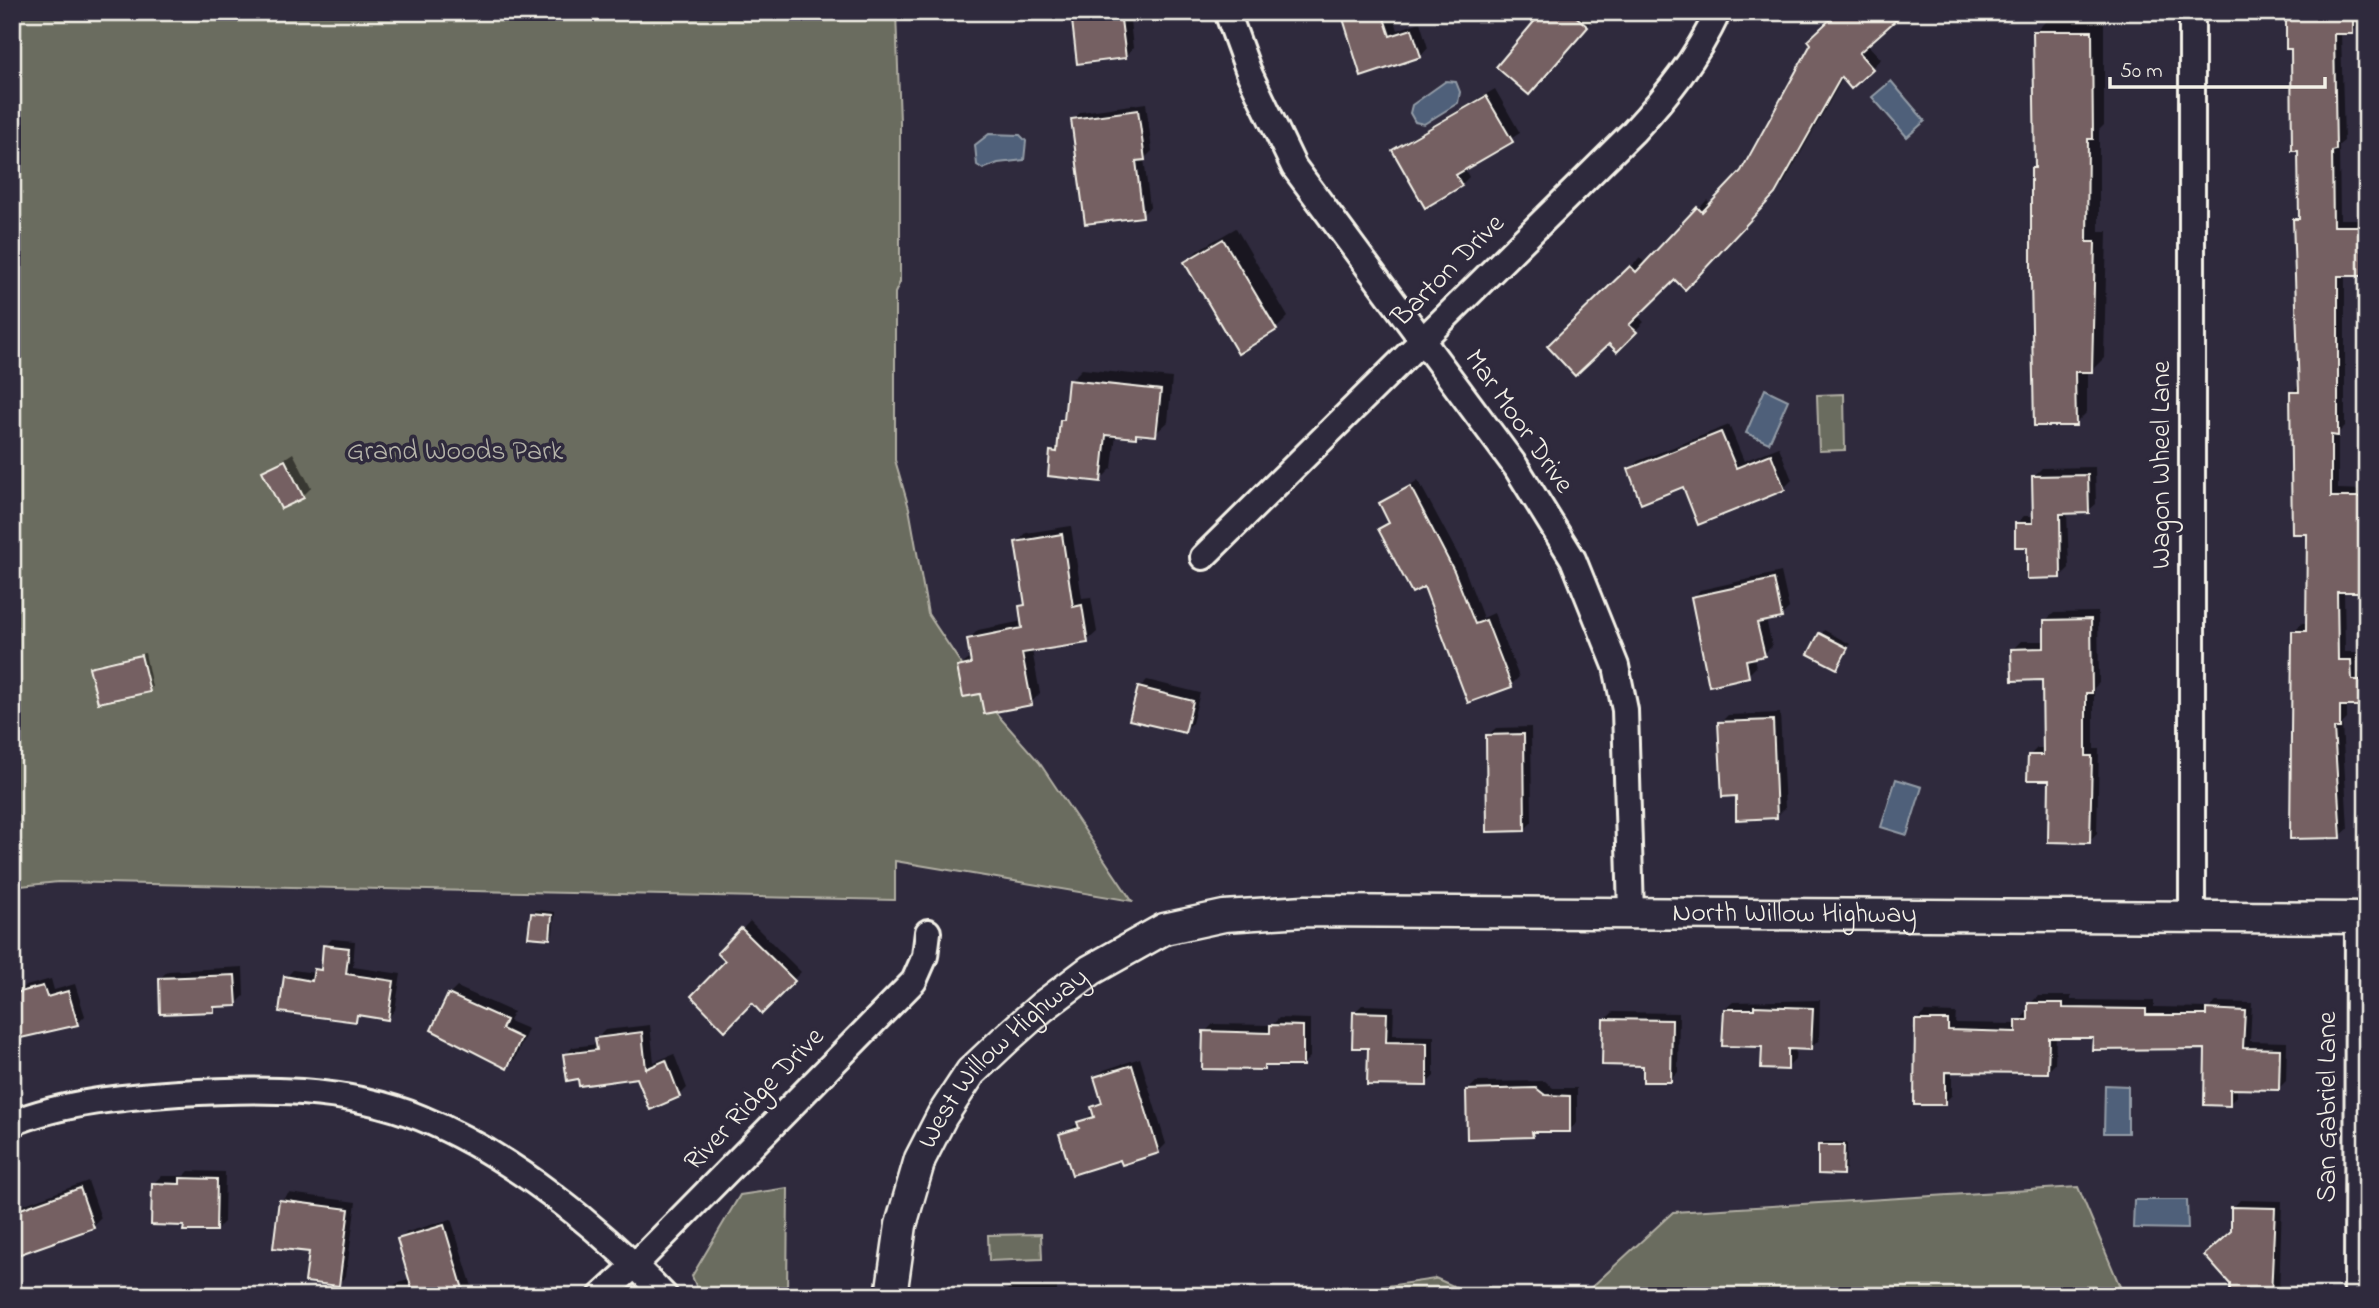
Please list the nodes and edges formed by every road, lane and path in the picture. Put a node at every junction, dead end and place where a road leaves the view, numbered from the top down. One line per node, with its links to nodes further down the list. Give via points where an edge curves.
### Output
1 (1227, 12): 4 (street, Mar Moor Drive, via 1250,75 1294,167)
2 (1718, 12): 4 (street, Barton Drive, via 1700,50 1673,88)
3 (2192, 12): 8 (street, Wagon Wheel Lane)
4 (1423, 338): 5 (street, Barton Drive); 6 (street, Mar Moor Drive, via 1516,467 1573,559 1612,654 1628,748)
5 (1203, 557)
6 (1631, 912): 7 (street, North Willow Highway, via 1305,911); 8 (street, North Willow Highway)
7 (1224, 916): 15 (street, West Willow Highway, via 1164,929 1091,970 1042,1007 971,1072 920,1159 901,1225)
8 (2192, 917): 9 (street, North Willow Highway)
9 (2362, 918): 16 (street, San Gabriel Lane)
10 (928, 932): 12 (street, River Ridge Drive, via 925,956 914,981)
11 (12, 1123): 12 (street, via 74,1105 238,1089 318,1094 379,1106 420,1117 509,1165)
12 (635, 1265): 13 (street, River Ridge Drive); 14 (street)
13 (601, 1296)
14 (664, 1296)
15 (891, 1296)
16 (2357, 1296)

